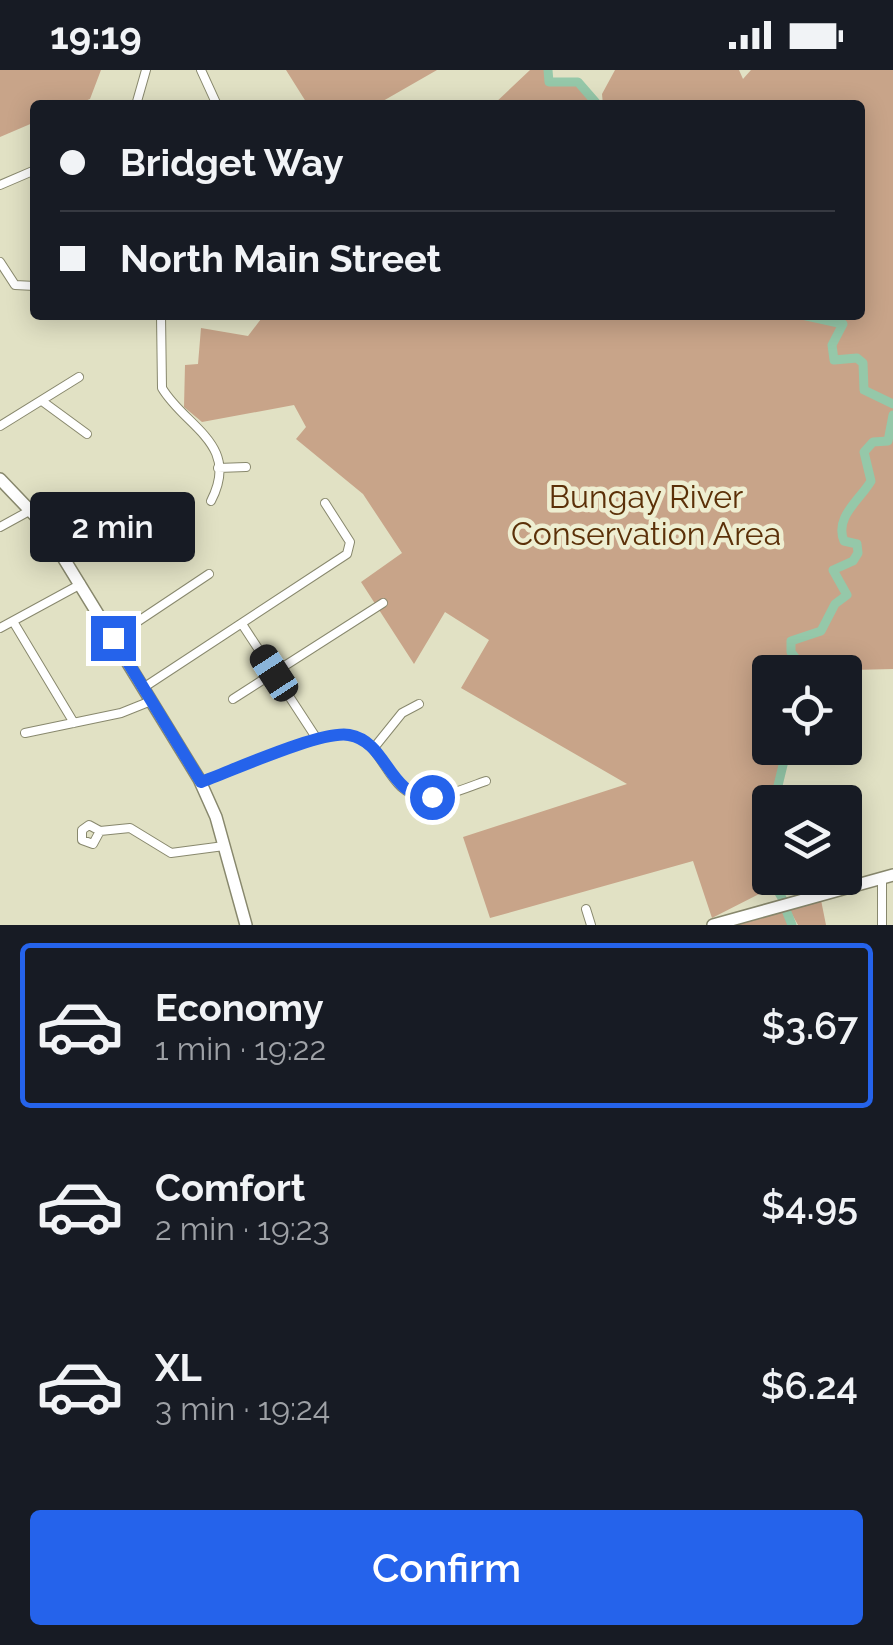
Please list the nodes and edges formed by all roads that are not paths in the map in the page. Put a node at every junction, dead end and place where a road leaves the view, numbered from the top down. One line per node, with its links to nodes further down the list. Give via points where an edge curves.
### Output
1 (146, 70): 3 (street)
2 (202, 70): 4 (street)
3 (137, 100)
4 (215, 100)
5 (30, 172): 6 (street)
6 (0, 186)
7 (0, 262): 8 (street, via 15,285)
8 (30, 286)
9 (161, 320): 15 (street, via 162,388 210,440)
10 (79, 377): 11 (street)
11 (42, 401): 12 (street); 13 (street)
12 (0, 426)
13 (87, 434)
14 (246, 467): 15 (street)
15 (218, 468): 17 (street)
16 (0, 479): 19 (main road)
17 (210, 501)
18 (325, 503): 25 (street, via 350,550)
19 (32, 510): 20 (street); 22 (main road)
20 (0, 527)
21 (209, 574): 27 (street)
22 (81, 584): 24 (street); 27 (main road)
23 (383, 604): 28 (street)
24 (14, 623): 26 (street); 33 (street)
25 (242, 624): 28 (street); 29 (street)
26 (0, 628)
27 (113, 638): 29 (main road)
28 (274, 673): 30 (street); 35 (street)
29 (144, 688): 31 (main road)
30 (233, 698)
31 (151, 700): 33 (street); 38 (main road)
32 (419, 704): 36 (street, via 402,713)
33 (74, 723): 34 (street)
34 (25, 733)
35 (317, 740): 36 (street, via 351,735); 38 (street)
36 (373, 749): 37 (street, via 398,784 416,796)
37 (486, 781)
38 (201, 782): 40 (main road)
39 (100, 832): 40 (street, via 130,828 171,853)
40 (224, 846): 46 (main road)
41 (888, 876): 42 (main road); 49 (street)
42 (862, 884)
43 (821, 895): 44 (main road)
44 (813, 897): 48 (main road)
45 (586, 909): 47 (street)
46 (246, 925)
47 (591, 925)
48 (713, 925)
49 (882, 925)

